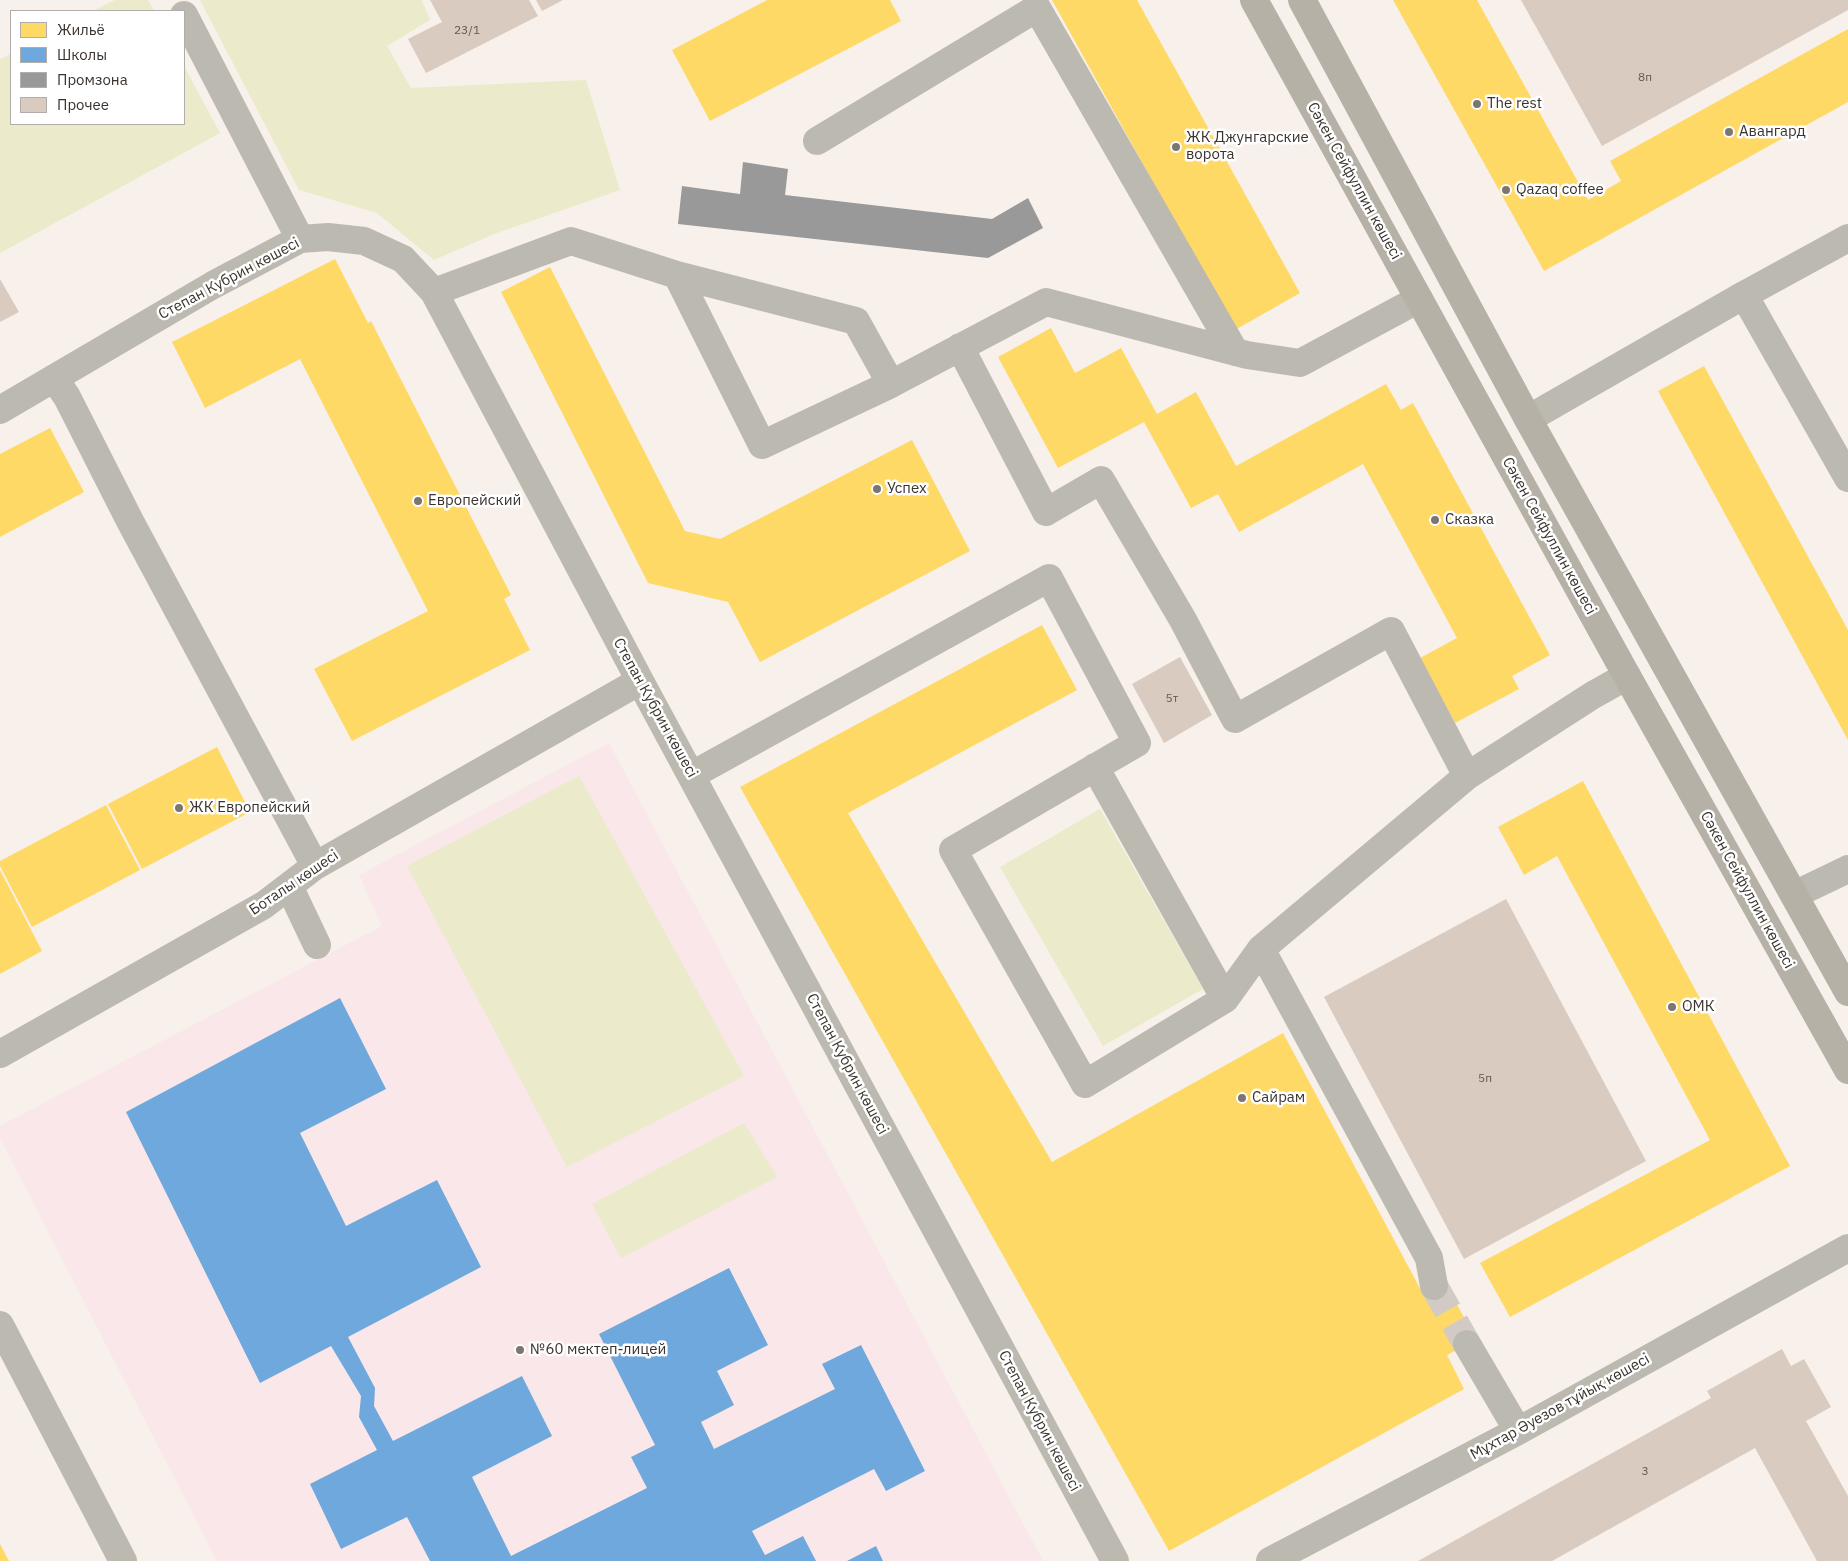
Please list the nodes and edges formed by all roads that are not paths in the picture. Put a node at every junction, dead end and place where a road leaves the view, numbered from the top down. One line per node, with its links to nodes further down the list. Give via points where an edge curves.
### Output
1 (1254, 0): 10 (main road, Сәкен Сейфуллин көшесі)
2 (1302, 0): 16 (main road)
3 (185, 17): 6 (street)
4 (817, 141): 12 (street, via 1036,8)
5 (1848, 238): 9 (street)
6 (300, 240): 8 (street, Степан Кубрин көшесі, via 328,237 364,241 403,259); 13 (street, Степан Кубрин көшесі, via 213,284)
7 (677, 275): 8 (street, via 571,241); 14 (street, via 856,321); 14 (street, via 762,445)
8 (434, 292): 19 (street, Степан Кубрин көшесі)
9 (1744, 296): 16 (street); 17 (street)
10 (1419, 299): 12 (street, via 1300,363); 18 (main road, Сәкен Сейфуллин көшесі)
11 (960, 347): 12 (street, via 1046,302); 14 (street); 22 (street, via 1046,512 1101,480 1183,620 1235,719 1391,631)
12 (1235, 352)
13 (54, 378): 15 (street, Степан Кубрин көшесі); 23 (street, via 67,397 130,522)
14 (891, 384)
15 (0, 410)
16 (1528, 419): 26 (main road)
17 (1848, 478)
18 (1626, 676): 22 (street); 32 (main road, Сәкен Сейфуллин көшесі)
19 (640, 681): 21 (street, Степан Кубрин көшесі); 23 (street, Боталы көшесі)
20 (1095, 767): 21 (street, via 1137,743 1049,578); 30 (street); 30 (street, via 953,850 1085,1084)
21 (692, 775): 39 (street, Степан Кубрин көшесі)
22 (1467, 776): 28 (street)
23 (315, 866): 25 (street, Боталы көшесі)
24 (1848, 869): 26 (street)
25 (288, 886): 27 (street); 31 (street, Боталы көшесі, via 264,905)
26 (1794, 895): 29 (main road)
27 (317, 945)
28 (1261, 949): 30 (street); 34 (street, via 1429,1258)
29 (1848, 992)
30 (1225, 999)
31 (0, 1054)
32 (1848, 1070)
33 (1848, 1248): 37 (street, Мұхтар Әуезов тұйық көшесі)
34 (1434, 1286)
35 (0, 1325): 38 (street)
36 (1467, 1344): 37 (street)
37 (1518, 1431): 40 (street, Мұхтар Әуезов тұйық көшесі)
38 (123, 1561)
39 (1115, 1561)
40 (1270, 1561)

